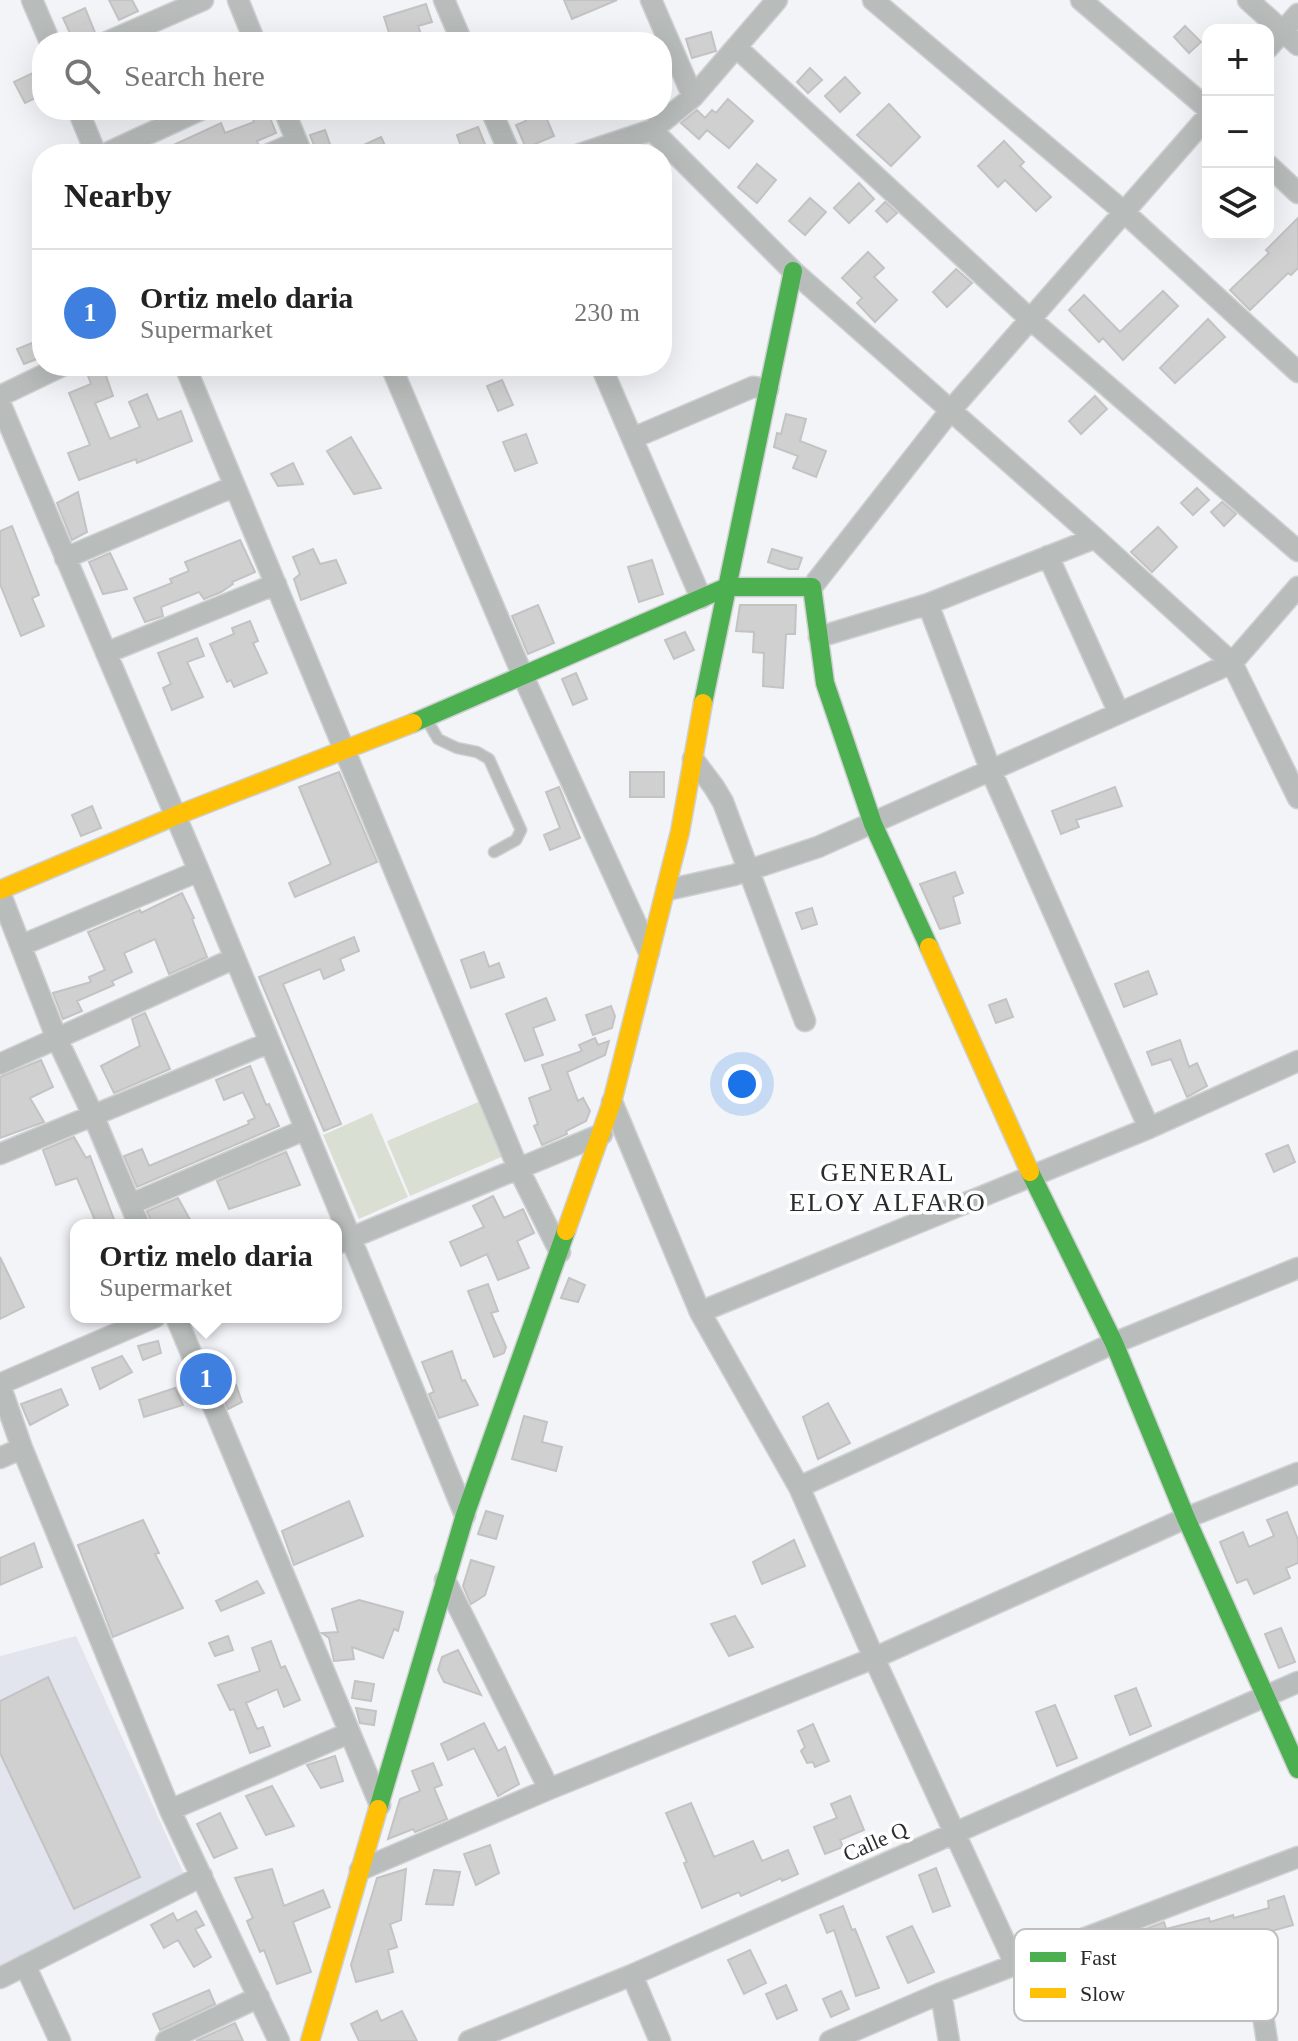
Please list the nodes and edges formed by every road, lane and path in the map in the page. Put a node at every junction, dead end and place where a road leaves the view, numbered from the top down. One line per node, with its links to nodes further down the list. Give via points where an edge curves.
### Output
1 (32, 0): 11 (street)
2 (203, 0): 12 (street)
3 (238, 0): 13 (street)
4 (444, 0): 14 (street)
5 (651, 0): 15 (street)
6 (777, 0): 17 (street)
7 (873, 0): 38 (street)
8 (1081, 0): 20 (street)
9 (1248, 0): 16 (street)
10 (1298, 14): 16 (street)
11 (46, 32)
12 (130, 32)
13 (251, 32)
14 (458, 32)
15 (665, 32)
16 (1290, 38)
17 (736, 47): 19 (street); 40 (street)
18 (672, 48): 19 (street)
19 (693, 97): 21 (street)
20 (1202, 104)
21 (672, 114)
22 (82, 120): 29 (street)
23 (178, 120): 30 (street)
24 (288, 120): 31 (street)
25 (495, 120): 32 (street)
26 (664, 120): 28 (street)
27 (1202, 123): 38 (street)
28 (652, 130): 33 (street); 34 (street)
29 (92, 144)
30 (127, 144)
31 (298, 144)
32 (506, 144)
33 (610, 144)
34 (666, 144)
35 (672, 150): 39 (street)
36 (1271, 168): 37 (street)
37 (1298, 193)
38 (1124, 212): 40 (street); 41 (street)
39 (793, 271): 46 (street); 49 (street)
40 (1030, 319): 49 (street); 53 (street)
41 (1298, 372)
42 (41, 376): 47 (street)
43 (189, 376): 51 (street)
44 (395, 376): 65 (street)
45 (605, 376): 50 (street)
46 (768, 389): 50 (street, via 753,387); 57 (street)
47 (0, 396)
48 (0, 403): 55 (street)
49 (950, 411): 52 (street); 58 (street)
50 (633, 438): 60 (street)
51 (235, 486): 55 (street); 56 (street)
52 (1095, 538): 54 (street); 64 (street)
53 (1298, 551)
54 (1048, 556): 61 (street); 66 (street)
55 (65, 558): 63 (street)
56 (276, 584): 63 (street); 68 (street)
57 (727, 587): 58 (street); 60 (street); 69 (street)
58 (812, 587): 62 (street)
59 (1298, 587): 64 (street)
60 (701, 598): 65 (street)
61 (928, 604): 62 (street); 70 (street)
62 (819, 637): 73 (street, via 825,683)
63 (106, 653): 72 (street)
64 (1232, 663): 66 (street); 71 (street)
65 (523, 676): 67 (street); 80 (street)
66 (1119, 713): 70 (street)
67 (427, 718): 68 (street); 74 (lane, via 438,739 489,759 521,830 516,840)
68 (346, 750): 72 (street); 93 (street)
69 (693, 759): 76 (street, via 723,802); 77 (street)
70 (991, 771): 73 (street); 89 (street)
71 (1298, 798)
72 (175, 816): 75 (street); 78 (street)
73 (873, 824): 76 (street); 94 (street)
74 (494, 852)
75 (199, 871): 79 (street); 81 (street)
76 (748, 871): 77 (street); 82 (street)
77 (667, 890): 80 (street)
78 (0, 891): 79 (street)
79 (22, 945): 83 (street)
80 (649, 952): 87 (street)
81 (233, 959): 83 (street); 84 (street)
82 (805, 1021)
83 (57, 1039): 86 (street); 88 (street)
84 (268, 1043): 88 (street); 90 (street)
85 (1298, 1061): 89 (street)
86 (0, 1064)
87 (612, 1102): 91 (street); 101 (street)
88 (93, 1115): 92 (street); 95 (street)
89 (1149, 1128): 94 (street)
90 (304, 1130): 95 (street); 97 (street)
91 (602, 1134): 93 (street); 99 (street)
92 (0, 1154)
93 (518, 1168): 98 (street); 99 (street)
94 (1031, 1175): 101 (street); 104 (street)
95 (131, 1204): 96 (street)
96 (137, 1219)
97 (336, 1219)
98 (344, 1241): 110 (street)
99 (560, 1252): 110 (street)
100 (1298, 1268): 104 (street)
101 (700, 1312): 109 (street)
102 (141, 1323): 105 (street)
103 (178, 1323): 116 (street)
104 (1114, 1343): 109 (street); 111 (street)
105 (0, 1384): 106 (street)
106 (22, 1448): 107 (street); 120 (street)
107 (0, 1458)
108 (1298, 1473): 111 (street)
109 (799, 1487): 113 (street)
110 (465, 1515): 112 (street)
111 (1186, 1518): 113 (street); 115 (street)
112 (445, 1580): 118 (street); 119 (street)
113 (874, 1658): 118 (street); 121 (street)
114 (1298, 1682): 115 (street, Calle Q)
115 (1267, 1695): 117 (street); 121 (street, Calle Q)
116 (349, 1733): 119 (street); 120 (street)
117 (1298, 1769)
118 (549, 1789): 123 (street)
119 (380, 1805): 123 (street)
120 (170, 1810): 124 (street)
121 (953, 1833): 126 (street); 129 (street, Calle Q)
122 (1298, 1857): 125 (street)
123 (360, 1870): 137 (street)
124 (202, 1876): 128 (street); 132 (street)
125 (1108, 1929)
126 (1014, 1962)
127 (1014, 1964): 131 (street)
128 (25, 1965): 130 (street); 134 (street)
129 (632, 1975): 138 (street, Calle Q); 139 (street)
130 (0, 1978)
131 (941, 1993): 140 (street); 141 (street)
132 (259, 1997): 135 (street); 136 (street)
133 (1264, 2021): 142 (street)
134 (60, 2041)
135 (166, 2041)
136 (279, 2041)
137 (310, 2041)
138 (469, 2041)
139 (660, 2041)
140 (830, 2041)
141 (949, 2041)
142 (1267, 2041)

